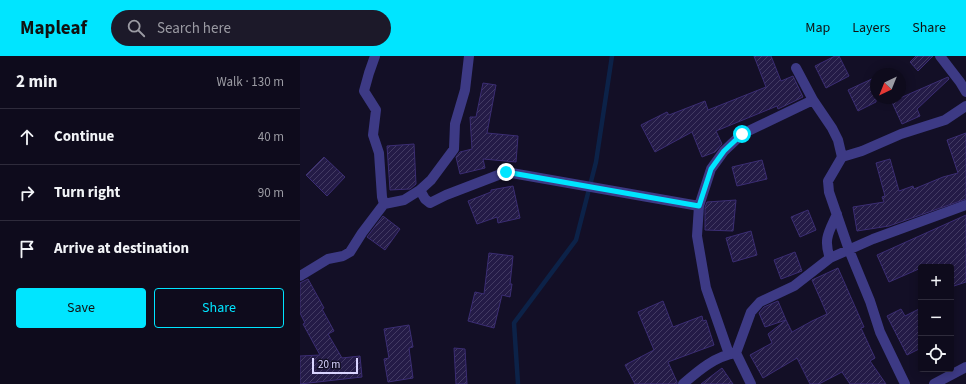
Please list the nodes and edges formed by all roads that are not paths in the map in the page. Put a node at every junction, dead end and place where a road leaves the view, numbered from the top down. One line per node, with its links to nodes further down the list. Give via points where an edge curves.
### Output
1 (375, 56): 10 (street, via 364,91 376,110 373,135 379,152)
2 (469, 56): 9 (street, via 455,124 454,149 431,180)
3 (940, 56): 5 (street)
4 (796, 68): 6 (street)
5 (966, 92)
6 (813, 100): 8 (street, via 832,128); 12 (street, via 742,134 724,151 711,169)
7 (966, 106): 8 (street, via 945,120)
8 (842, 157): 13 (street, via 828,181)
9 (420, 190): 10 (street, via 404,200); 12 (street, via 430,203 506,172)
10 (384, 204): 16 (street, via 350,252 343,256 328,258)
11 (966, 205): 14 (street)
12 (699, 206): 17 (street, via 697,236 706,288)
13 (837, 214): 14 (street); 15 (street, via 826,237)
14 (849, 250): 15 (street); 21 (street, via 880,332)
15 (830, 258): 17 (street, via 794,286 760,302 751,312)
16 (300, 276)
17 (732, 353): 19 (street, via 706,365); 20 (street)
18 (966, 367): 22 (street)
19 (683, 384)
20 (751, 384)
21 (906, 384)
22 (934, 384)

